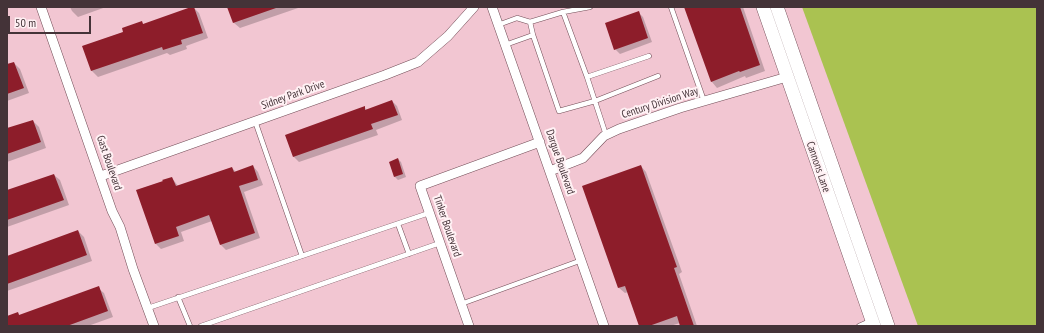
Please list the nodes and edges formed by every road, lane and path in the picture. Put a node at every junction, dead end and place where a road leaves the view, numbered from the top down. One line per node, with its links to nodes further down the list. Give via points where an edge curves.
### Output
1 (41, 7): 24 (street, Gast Boulevard)
2 (474, 7): 20 (street, Sidney Park Drive, via 448,36 418,62)
3 (492, 7): 10 (street, Dargue Boulevard)
4 (590, 7): 8 (lane)
5 (671, 7): 19 (lane)
6 (763, 7): 16 (main road, Cannons Lane)
7 (777, 7): 14 (main road, Cannons Lane)
8 (563, 12): 9 (lane); 17 (lane)
9 (530, 22): 10 (lane, via 518,18); 11 (lane)
10 (498, 25): 12 (street, Dargue Boulevard)
11 (533, 35): 12 (lane); 18 (lane, via 559,111)
12 (505, 45): 22 (street, Dargue Boulevard)
13 (649, 56): 17 (lane)
14 (800, 72): 16 (main road); 41 (main road, Cannons Lane)
15 (658, 76): 18 (lane)
16 (787, 76): 19 (street, Century Division Way); 34 (main road, Cannons Lane)
17 (587, 77): 18 (lane)
18 (595, 100): 21 (lane)
19 (704, 101): 21 (street, Century Division Way)
20 (255, 121): 24 (street, Sidney Park Drive); 29 (lane)
21 (606, 135): 23 (street, Century Division Way, via 583,158)
22 (540, 142): 23 (street, Dargue Boulevard); 25 (street, Tinker Boulevard, via 420,186)
23 (550, 171): 30 (street, Dargue Boulevard)
24 (101, 176): 33 (street, Gast Boulevard)
25 (429, 213): 26 (lane); 27 (street, Tinker Boulevard)
26 (398, 224): 28 (lane); 29 (lane)
27 (440, 243): 28 (lane); 32 (street, Tinker Boulevard)
28 (409, 254): 37 (lane)
29 (302, 256): 31 (lane)
30 (582, 260): 32 (lane); 39 (street, Dargue Boulevard)
31 (178, 297): 33 (lane); 36 (lane)
32 (461, 304): 38 (street, Tinker Boulevard)
33 (148, 308): 35 (street, Gast Boulevard)
34 (873, 323): 40 (lane)
35 (154, 326)
36 (190, 326)
37 (201, 326)
38 (469, 326)
39 (604, 326)
40 (859, 326)
41 (888, 326)

